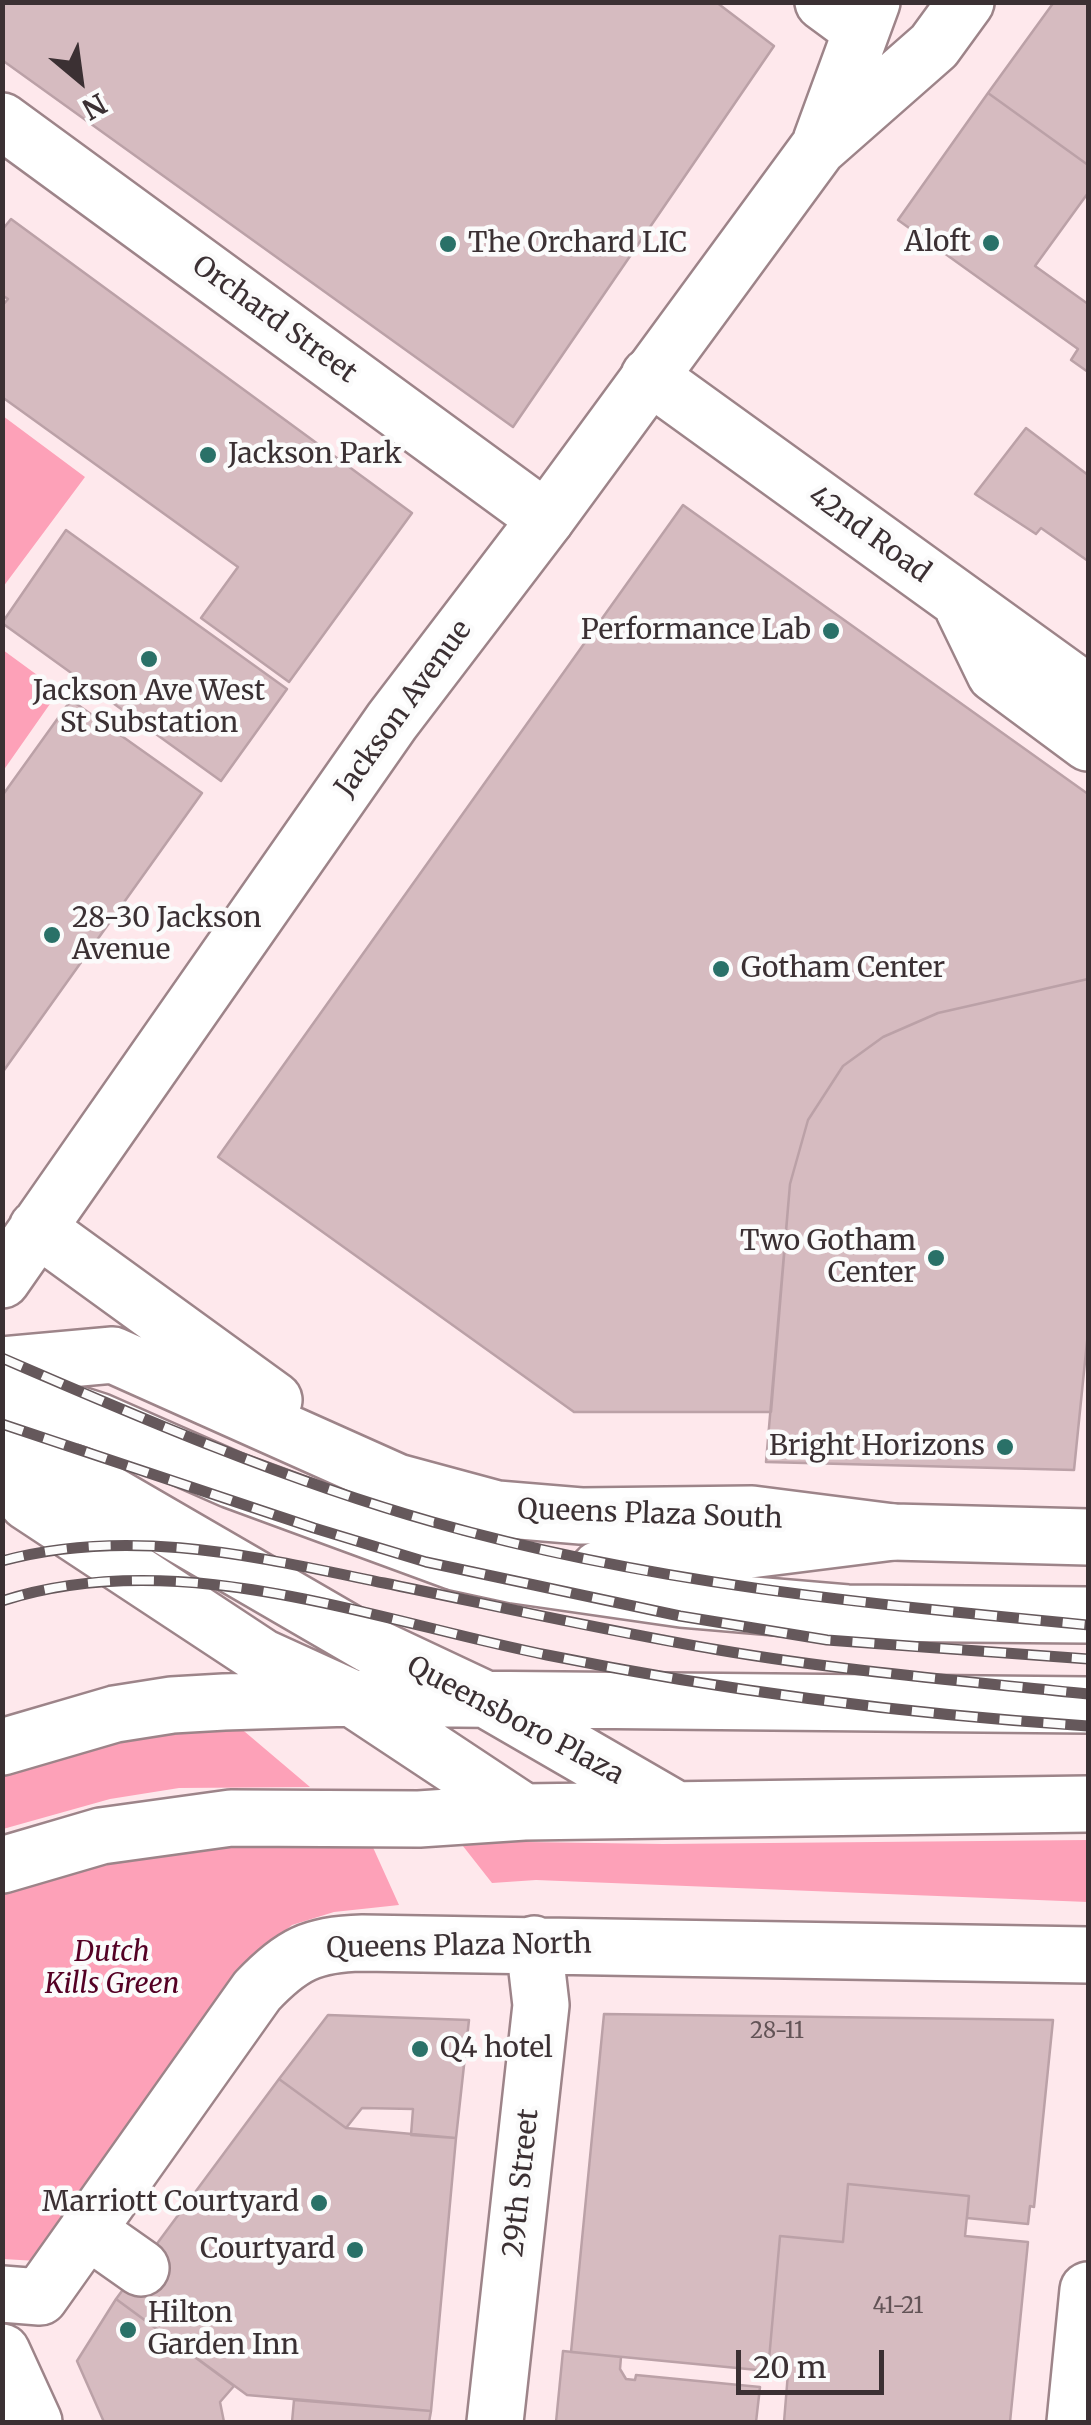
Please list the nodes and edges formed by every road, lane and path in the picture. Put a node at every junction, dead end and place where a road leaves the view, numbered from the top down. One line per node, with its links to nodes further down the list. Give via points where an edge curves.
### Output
1 (966, 2): 4 (main road, Jackson Avenue, via 934,46)
2 (852, 12): 4 (main road, Jackson Avenue)
3 (2, 121): 6 (main road, Orchard Street)
4 (818, 148): 5 (main road, Jackson Avenue)
5 (650, 376): 6 (main road, Jackson Avenue); 7 (main road, 42nd Road)
6 (546, 519): 10 (main road, Jackson Avenue, via 392,720)
7 (959, 601): 8 (main road, 42nd Road); 9 (main road, via 995,674)
8 (1088, 693)
9 (1088, 743)
10 (37, 1228): 11 (main road, Jackson Avenue); 16 (main road, via 248,1384)
11 (2, 1280)
12 (2, 1365): 16 (main road, Queens Plaza South, via 113,1355)
13 (2, 1390): 19 (main road, via 98,1421 232,1480 455,1562)
14 (2, 1419): 22 (main road, Queensboro Plaza, via 63,1467 368,1644)
15 (2, 1469): 21 (main road, via 27,1502 262,1657)
16 (397, 1482): 17 (main road, Queens Plaza South, via 539,1514 752,1514)
17 (893, 1532): 18 (main road, Queens Plaza South); 19 (main road)
18 (1088, 1537)
19 (530, 1577): 20 (main road, via 848,1613)
20 (1088, 1616)
21 (352, 1698): 22 (main road); 24 (main road, via 172,1705); 27 (main road)
22 (487, 1700): 23 (main road); 26 (main road, Queensboro Plaza)
23 (1088, 1705)
24 (2, 1747)
25 (1088, 1804): 26 (main road)
26 (677, 1810): 27 (main road)
27 (524, 1812): 28 (main road, via 186,1822 101,1836)
28 (2, 1865)
29 (534, 1944): 30 (main road, Queens Plaza North); 31 (main road, Queens Plaza North, via 343,1943 284,1963 257,1991); 37 (main road, 29th Street, via 541,2004)
30 (1088, 1954)
31 (87, 2230): 32 (main road); 34 (main road, Queens Plaza North, via 40,2297)
32 (140, 2268)
33 (1088, 2290): 38 (main road)
34 (2, 2294)
35 (2, 2352): 36 (main road)
36 (34, 2422)
37 (496, 2422)
38 (1075, 2422)

